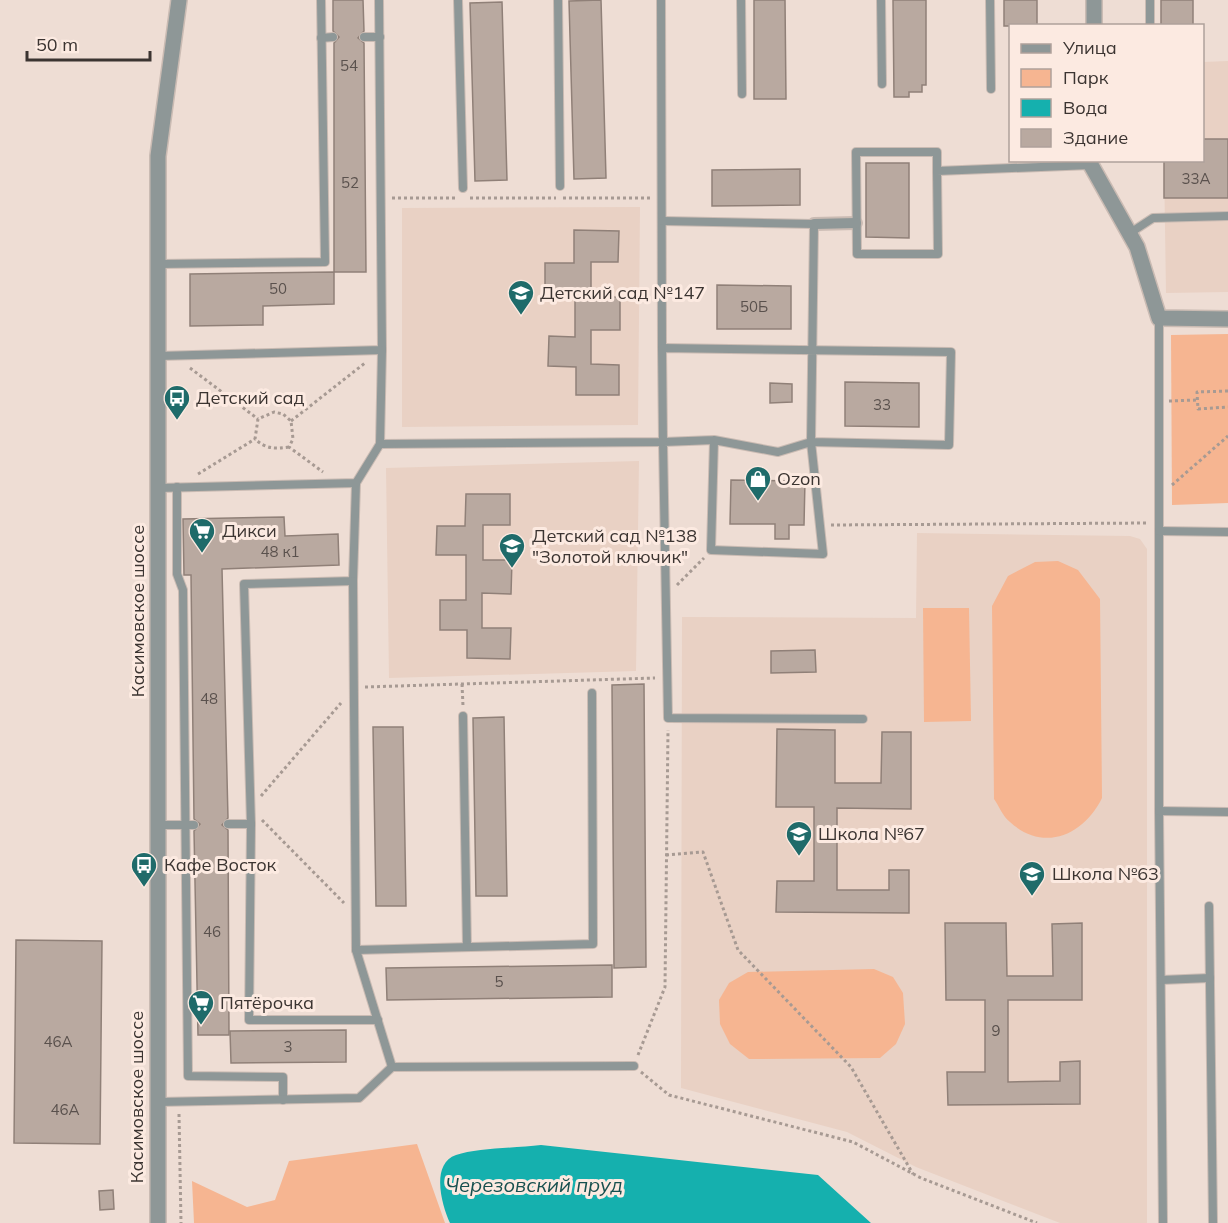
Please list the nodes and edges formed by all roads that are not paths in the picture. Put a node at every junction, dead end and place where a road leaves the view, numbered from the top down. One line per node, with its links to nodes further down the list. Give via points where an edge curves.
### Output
1 (179, 0): 30 (street, Касимовское шоссе, via 158,156)
2 (321, 0): 17 (lane)
3 (379, 0): 16 (lane)
4 (458, 0): 24 (lane)
5 (558, 0): 23 (lane)
6 (661, 0): 26 (lane)
7 (741, 0): 20 (lane)
8 (881, 0): 18 (lane)
9 (990, 0): 19 (lane)
10 (1095, 0): 12 (street)
11 (1150, 0): 13 (lane)
12 (1094, 24)
13 (1150, 24)
14 (333, 37): 17 (lane)
15 (364, 37): 16 (lane)
16 (380, 37): 34 (lane)
17 (321, 38): 30 (lane, via 325,262)
18 (882, 84)
19 (991, 89)
20 (742, 94)
21 (1091, 163): 22 (lane); 29 (street)
22 (938, 171): 27 (lane, via 938,152 856,152); 27 (lane, via 938,254 857,254)
23 (560, 186)
24 (463, 188)
25 (1228, 216): 29 (lane, via 1153,218)
26 (663, 221): 28 (lane); 33 (lane)
27 (856, 223): 28 (street)
28 (814, 224): 35 (lane)
29 (1130, 233): 31 (street)
30 (158, 264): 36 (street, Касимовское шоссе)
31 (1159, 318): 32 (street); 44 (lane)
32 (1228, 319)
33 (662, 348): 35 (lane); 38 (lane)
34 (382, 350): 36 (lane); 40 (lane)
35 (813, 350): 39 (lane); 39 (lane, via 951,352 949,445)
36 (158, 356): 43 (street, Касимовское шоссе)
37 (714, 440): 38 (lane); 39 (lane, via 778,452); 39 (lane, via 711,550 823,554)
38 (663, 442): 40 (lane); 49 (lane, via 668,718)
39 (811, 442)
40 (380, 444): 41 (lane)
41 (356, 483): 42 (lane); 46 (lane)
42 (177, 487): 43 (lane); 55 (lane, via 177,574 183,590)
43 (158, 488): 54 (street, Касимовское шоссе)
44 (1159, 527): 45 (lane); 50 (lane)
45 (1228, 532)
46 (353, 581): 53 (lane, via 244,584); 59 (lane)
47 (592, 693): 58 (lane, via 593,944)
48 (463, 716): 58 (lane)
49 (863, 719)
50 (1159, 811): 51 (lane); 61 (lane)
51 (1228, 812)
52 (228, 824): 53 (lane)
53 (251, 824): 62 (lane, via 249,1020)
54 (157, 825): 55 (lane); 66 (street, Касимовское шоссе)
55 (185, 825): 56 (lane); 65 (lane, via 188,1076 283,1077)
56 (194, 825)
57 (1209, 906): 60 (lane)
58 (467, 947): 59 (lane)
59 (356, 950): 62 (lane)
60 (1210, 978): 61 (lane); 69 (lane)
61 (1161, 980): 68 (lane)
62 (378, 1020): 64 (lane)
63 (634, 1066): 64 (lane)
64 (393, 1067): 65 (lane, via 359,1098)
65 (283, 1100): 66 (lane)
66 (156, 1102): 67 (street, Касимовское шоссе)
67 (158, 1223)
68 (1163, 1223)
69 (1212, 1223)

